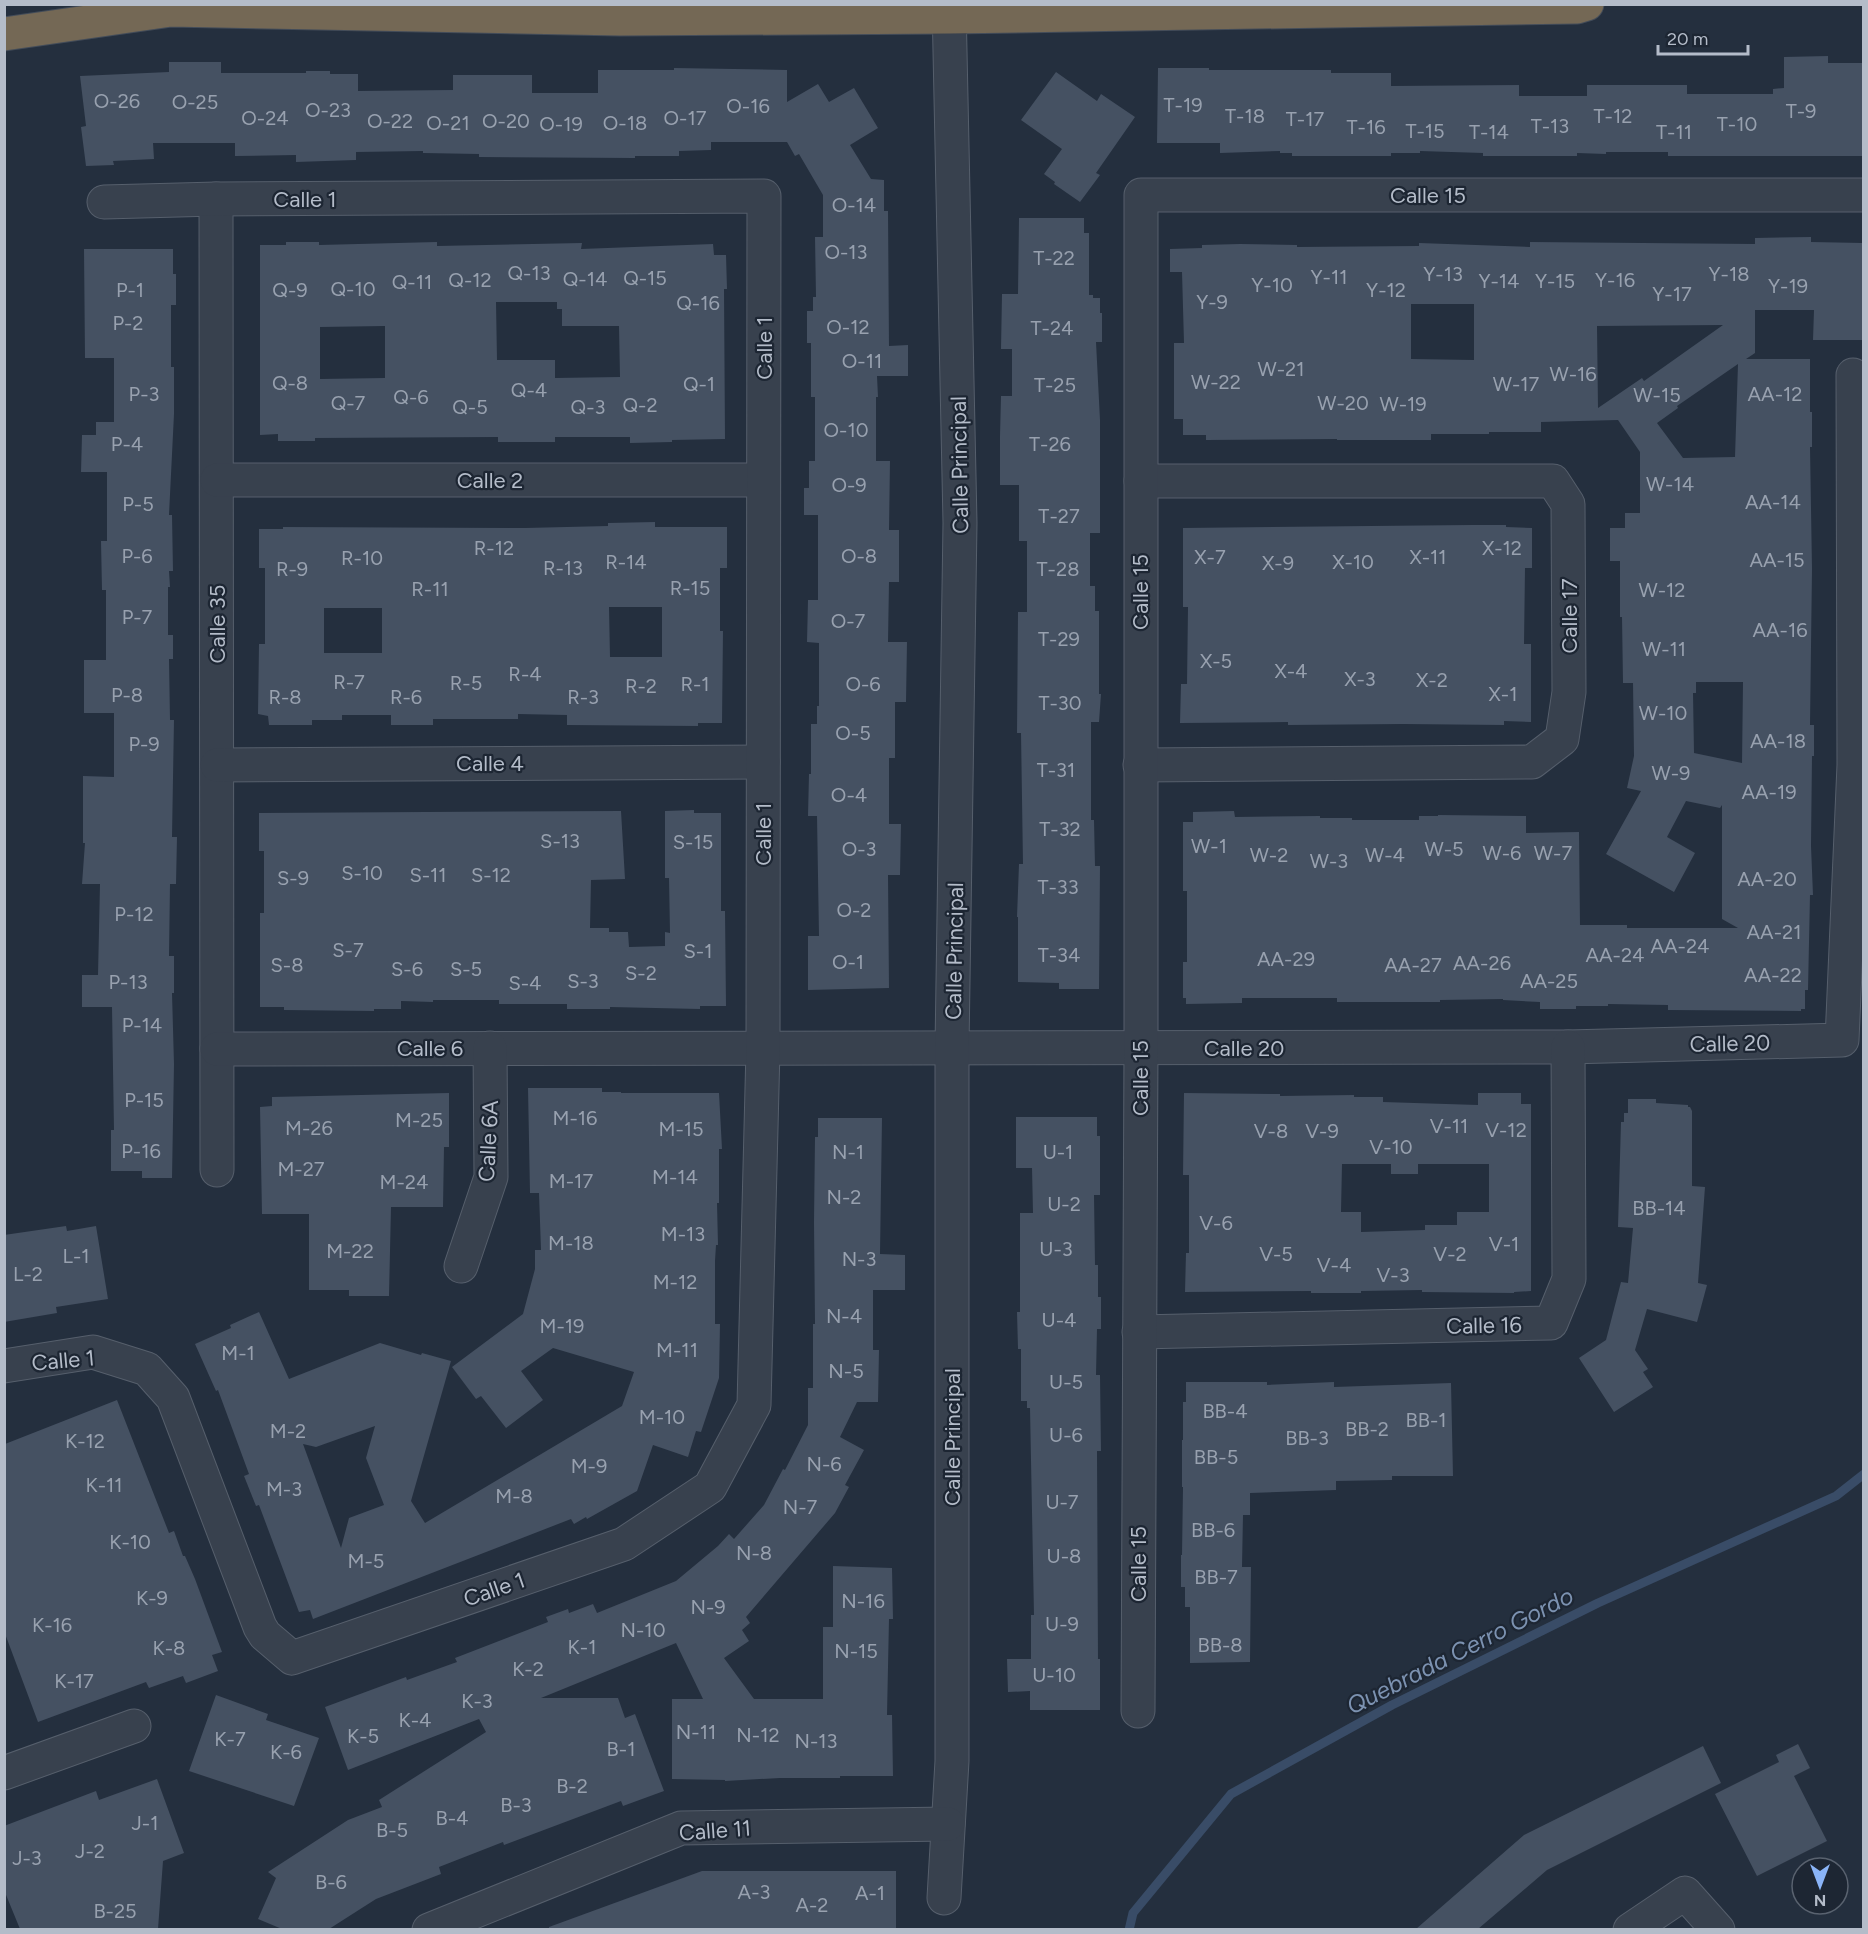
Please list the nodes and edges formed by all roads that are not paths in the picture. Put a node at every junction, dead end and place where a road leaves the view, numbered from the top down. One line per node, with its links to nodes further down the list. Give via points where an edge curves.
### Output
1 (1587, 4): 2 (highway)
2 (949, 11): 3 (highway, via 620,19 171,10); 16 (street, Calle Principal, via 960,523)
3 (4, 34)
4 (1863, 195): 11 (street, Calle 15, via 1141,195)
5 (216, 199): 6 (street); 8 (street, Calle 35); 9 (street, Calle 1, via 764,196)
6 (104, 202)
7 (1853, 375): 10 (street, Calle 20)
8 (217, 480): 9 (street, Calle 2); 13 (street, Calle 35)
9 (763, 480): 12 (street, Calle 1)
10 (1858, 480): 15 (street, Calle 20)
11 (1141, 481): 14 (street, Calle 15); 14 (street, Calle 17, via 1553,481 1568,504 1569,692 1562,739 1532,762)
12 (763, 762): 13 (street, Calle 4); 21 (street, Calle 1)
13 (217, 765): 20 (street, Calle 35)
14 (1140, 765): 19 (street, Calle 15)
15 (1859, 765): 17 (street, Calle 20, via 1842,1040)
16 (952, 1047): 19 (street, Calle 20); 21 (street); 29 (street, Calle Principal, via 952,1761)
17 (1568, 1047): 19 (street, Calle 20); 24 (street, Calle 16, via 1569,1279 1551,1323)
18 (490, 1048): 20 (street, Calle 6); 21 (street, Calle 6); 23 (street, Calle 6A, via 491,1177)
19 (1141, 1048): 24 (street, Calle 15)
20 (217, 1049): 22 (street)
21 (763, 1049): 25 (street, Calle 1, via 754,1405 710,1487 624,1544 292,1659 260,1627 173,1398 147,1369 93,1352)
22 (217, 1170)
23 (461, 1266)
24 (1139, 1332): 26 (street, Calle 15)
25 (4, 1366)
26 (1138, 1711)
27 (134, 1726): 28 (street)
28 (6, 1768)
29 (948, 1824): 30 (street, Calle Principal); 31 (street, Calle 11, via 681,1828)
30 (944, 1898)
31 (429, 1929)
32 (1630, 1929): 33 (street, via 1684,1893)
33 (1718, 1929)

